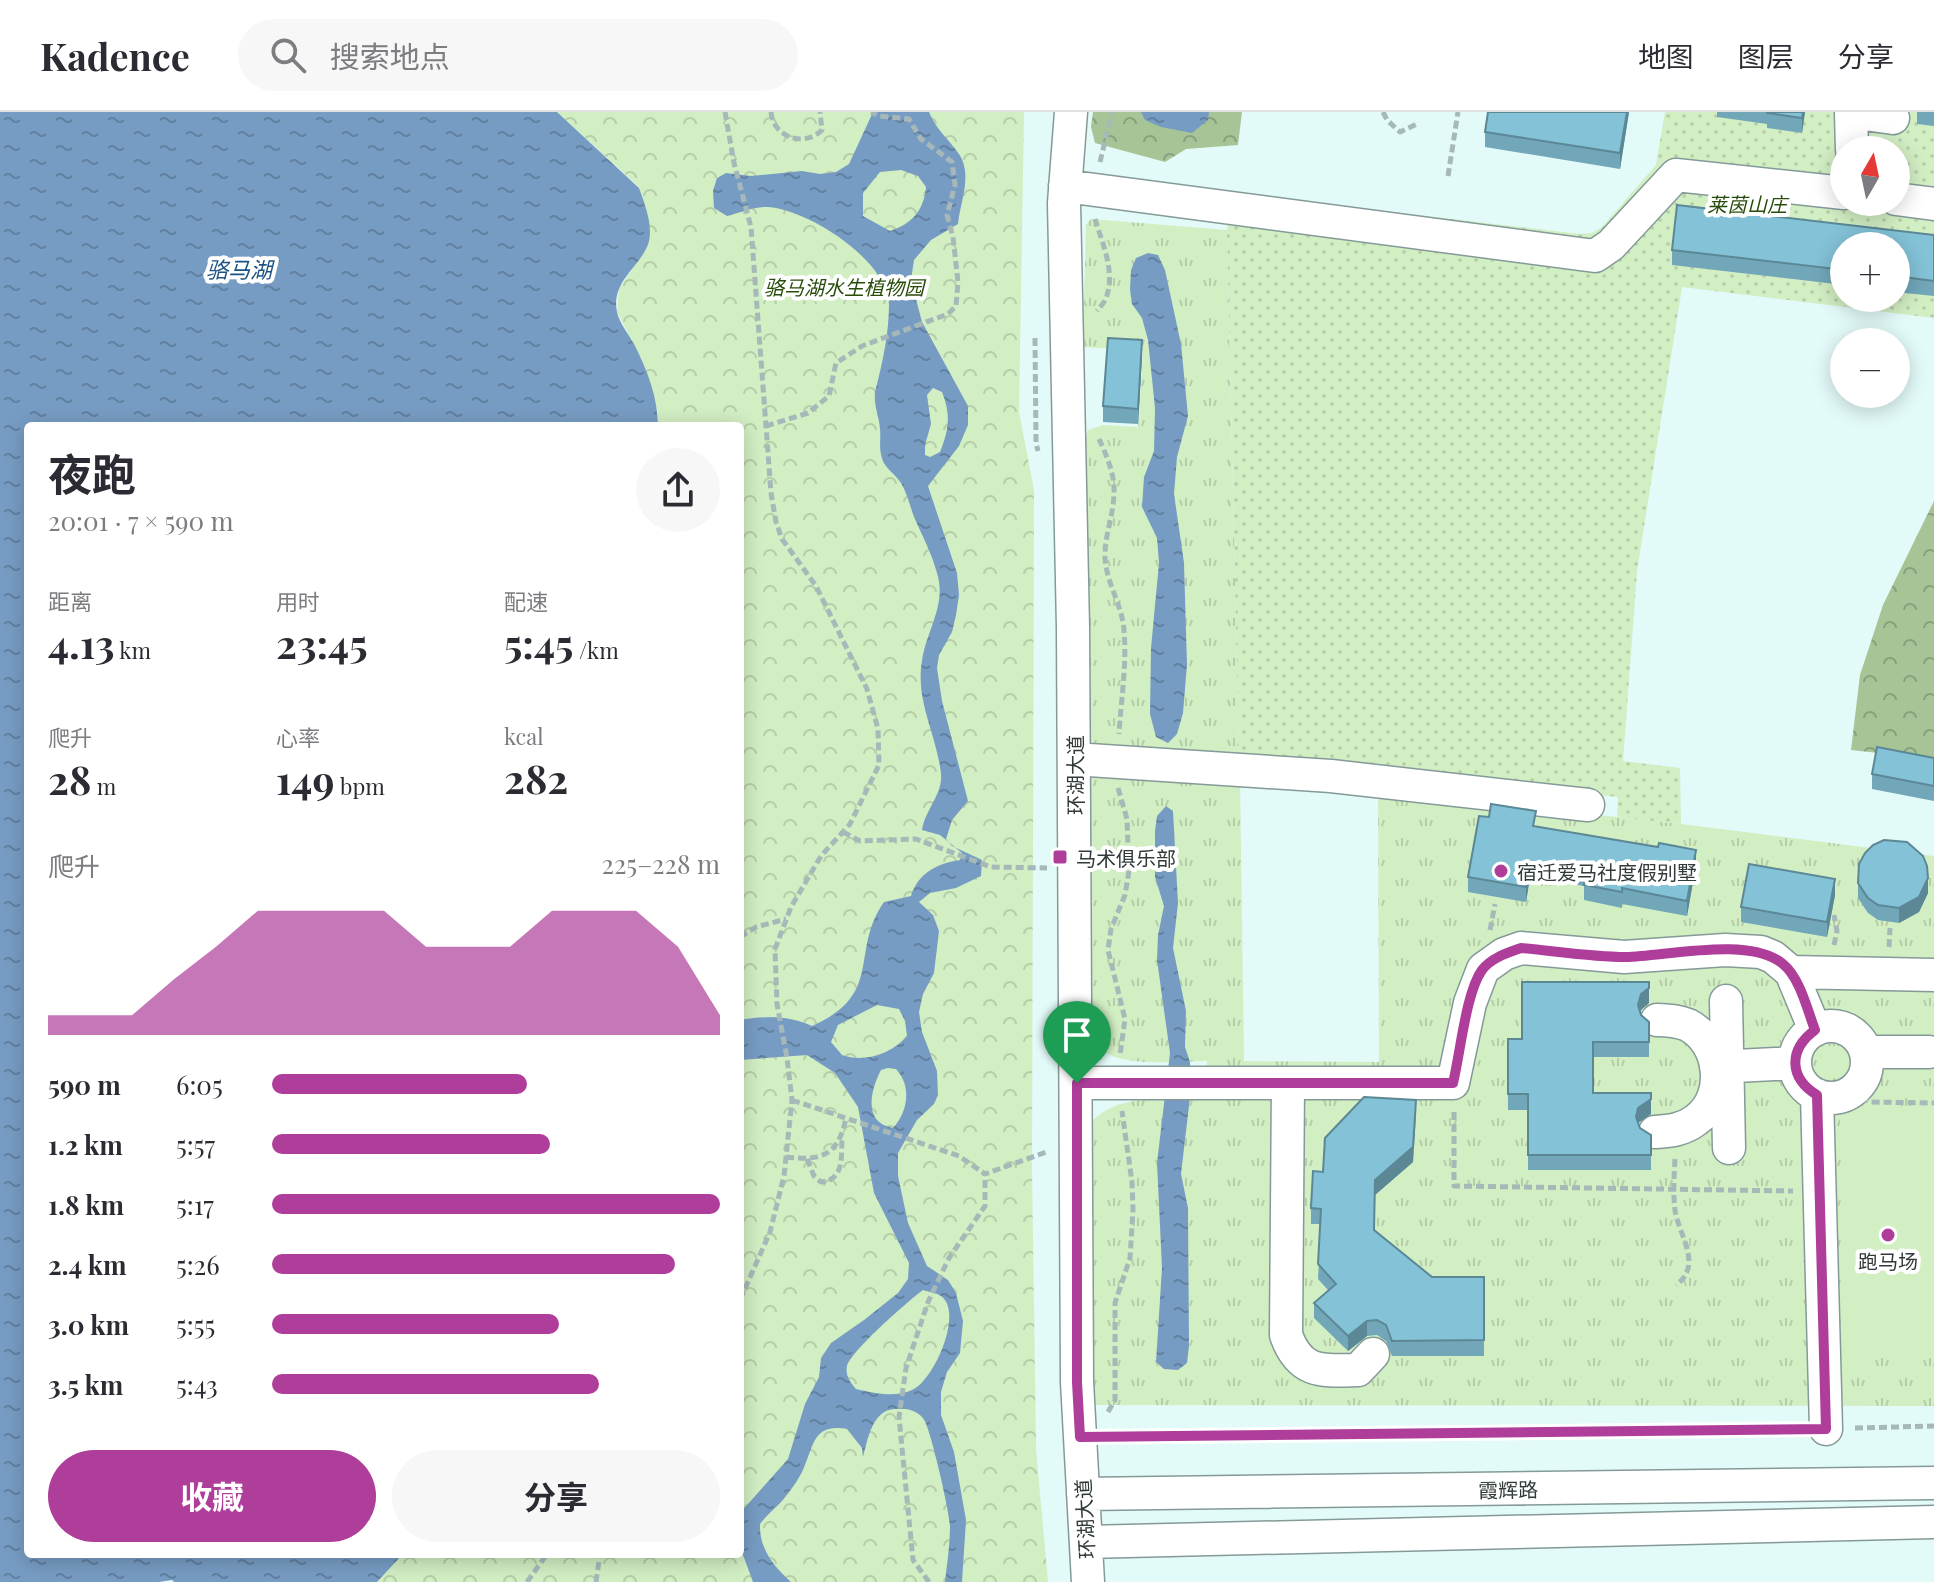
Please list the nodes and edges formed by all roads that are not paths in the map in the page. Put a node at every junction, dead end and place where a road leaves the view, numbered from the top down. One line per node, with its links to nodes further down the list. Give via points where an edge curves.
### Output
1 (1071, 112): 5 (street, 环湖大道)
2 (1851, 112): 3 (street); 4 (street)
3 (1893, 118)
4 (1852, 136)
5 (1065, 186): 6 (street, via 1595,256 1676,175); 9 (street, 环湖大道)
6 (1830, 192)
7 (1910, 201): 8 (street)
8 (1934, 204)
9 (1074, 759): 10 (street, via 1331,776); 20 (street, 环湖大道)
10 (1588, 805)
11 (1791, 972): 12 (street); 15 (street); 21 (street, via 1773,957 1747,951 1624,957 1521,948 1483,969 1453,1083)
12 (1934, 975)
13 (1726, 1001): 19 (street)
14 (1657, 1020): 19 (street, via 1685,1024 1701,1034)
15 (1815, 1030): 16 (street, via 1846,1029); 18 (street, via 1800,1044)
16 (1866, 1052): 17 (street); 22 (street, via 1865,1075 1850,1092 1840,1097)
17 (1929, 1052)
18 (1795, 1063): 19 (street); 22 (street, via 1801,1082)
19 (1722, 1067): 23 (street, via 1710,1105 1699,1119); 24 (street)
20 (1077, 1083): 21 (street); 28 (street, 环湖大道, via 1077,1382)
21 (1288, 1083): 25 (street, via 1286,1335 1310,1368 1358,1370)
22 (1817, 1095): 26 (street)
23 (1666, 1131)
24 (1729, 1148)
25 (1373, 1354)
26 (1826, 1429)
27 (1934, 1483): 28 (street, 霞辉路)
28 (1083, 1494): 30 (street, 环湖大道)
29 (1934, 1522): 30 (street)
30 (1086, 1542): 31 (street, 环湖大道)
31 (1088, 1582)

